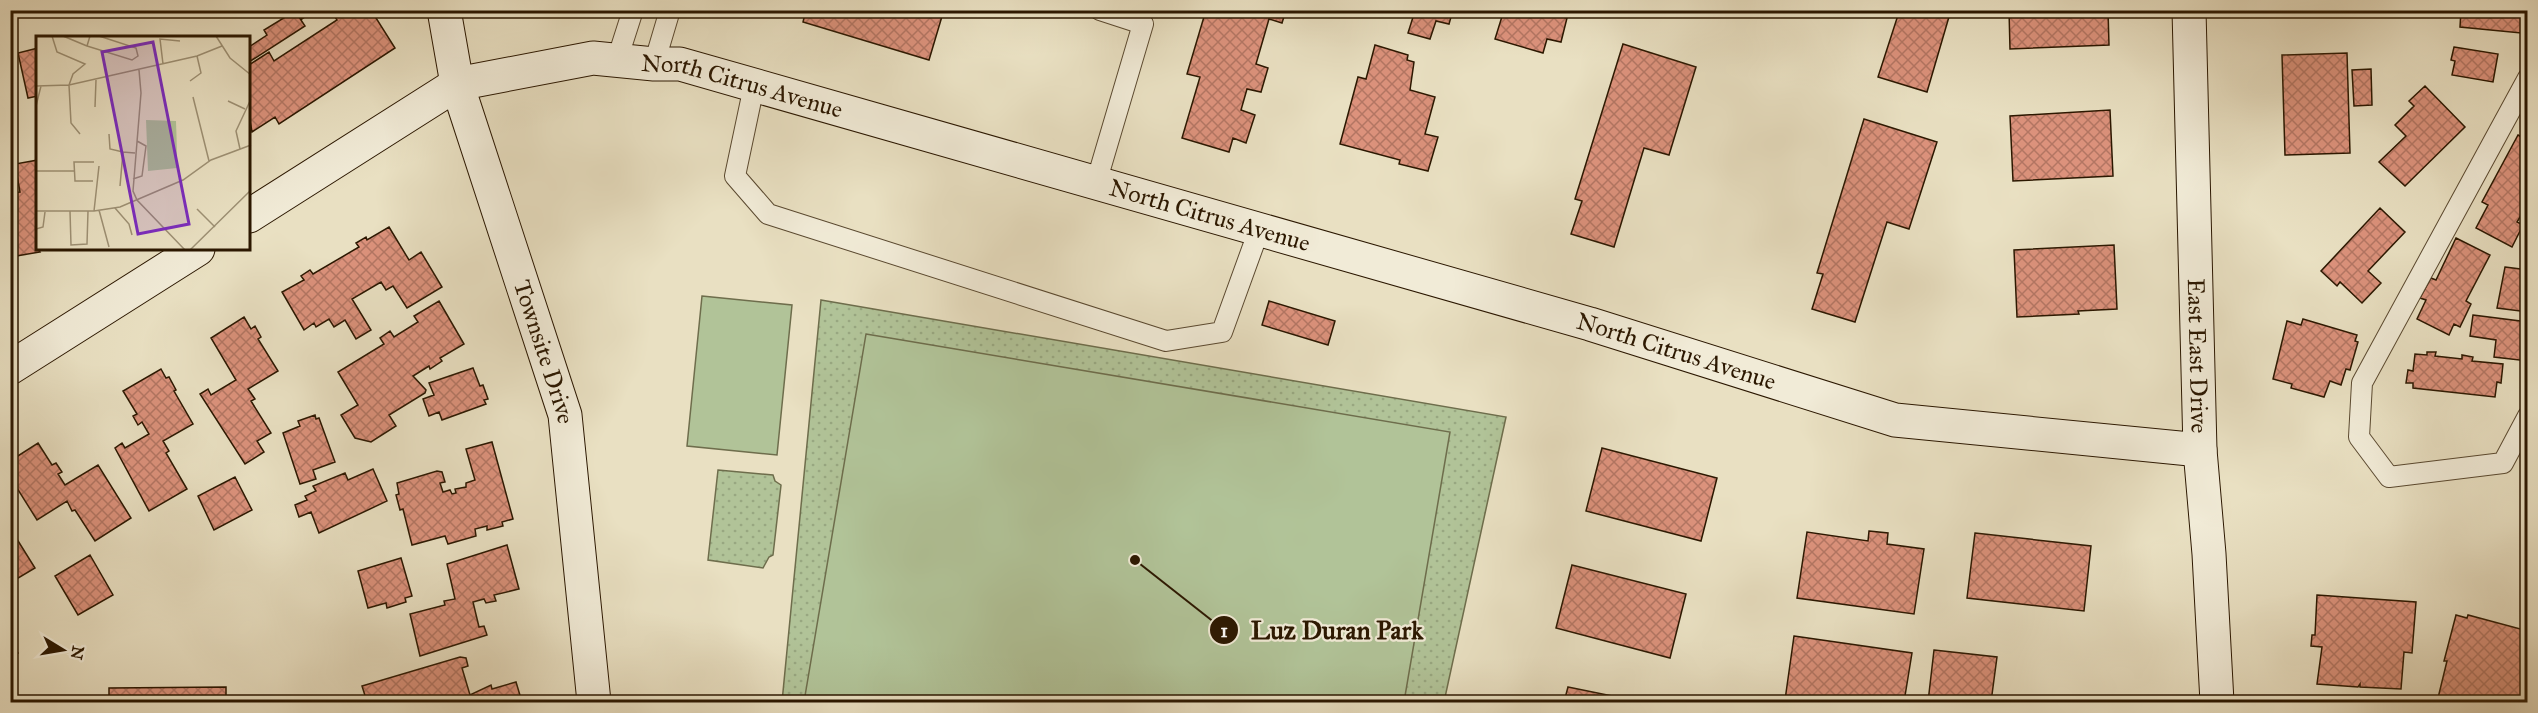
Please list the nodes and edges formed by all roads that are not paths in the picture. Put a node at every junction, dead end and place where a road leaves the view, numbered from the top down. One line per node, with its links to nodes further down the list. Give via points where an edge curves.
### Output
1 (444, 10): 10 (street, Townsite Drive)
2 (633, 10): 7 (lane)
3 (670, 10): 8 (lane)
4 (1100, 10): 6 (lane)
5 (2189, 10): 18 (street, East East Drive)
6 (1146, 17): 12 (lane)
7 (617, 60): 8 (street, North Citrus Avenue); 10 (street, North Citrus Avenue, via 593,58)
8 (654, 64): 11 (street, North Citrus Avenue, via 680,64)
9 (2528, 78): 17 (lane, via 2362,382 2359,437 2389,477 2492,465 2503,463)
10 (458, 84): 13 (street, North Citrus Avenue); 19 (street, Townsite Drive, via 565,415)
11 (754, 86): 12 (street, North Citrus Avenue); 14 (lane, via 735,176 768,214 1166,341 1221,332)
12 (1095, 183): 14 (street, North Citrus Avenue)
13 (250, 215)
14 (1259, 230): 18 (street, North Citrus Avenue, via 1590,324 1895,420)
15 (196, 250): 16 (street)
16 (10, 368)
17 (2528, 416)
18 (2200, 450): 20 (street, East East Drive)
19 (594, 702)
20 (2217, 702)

